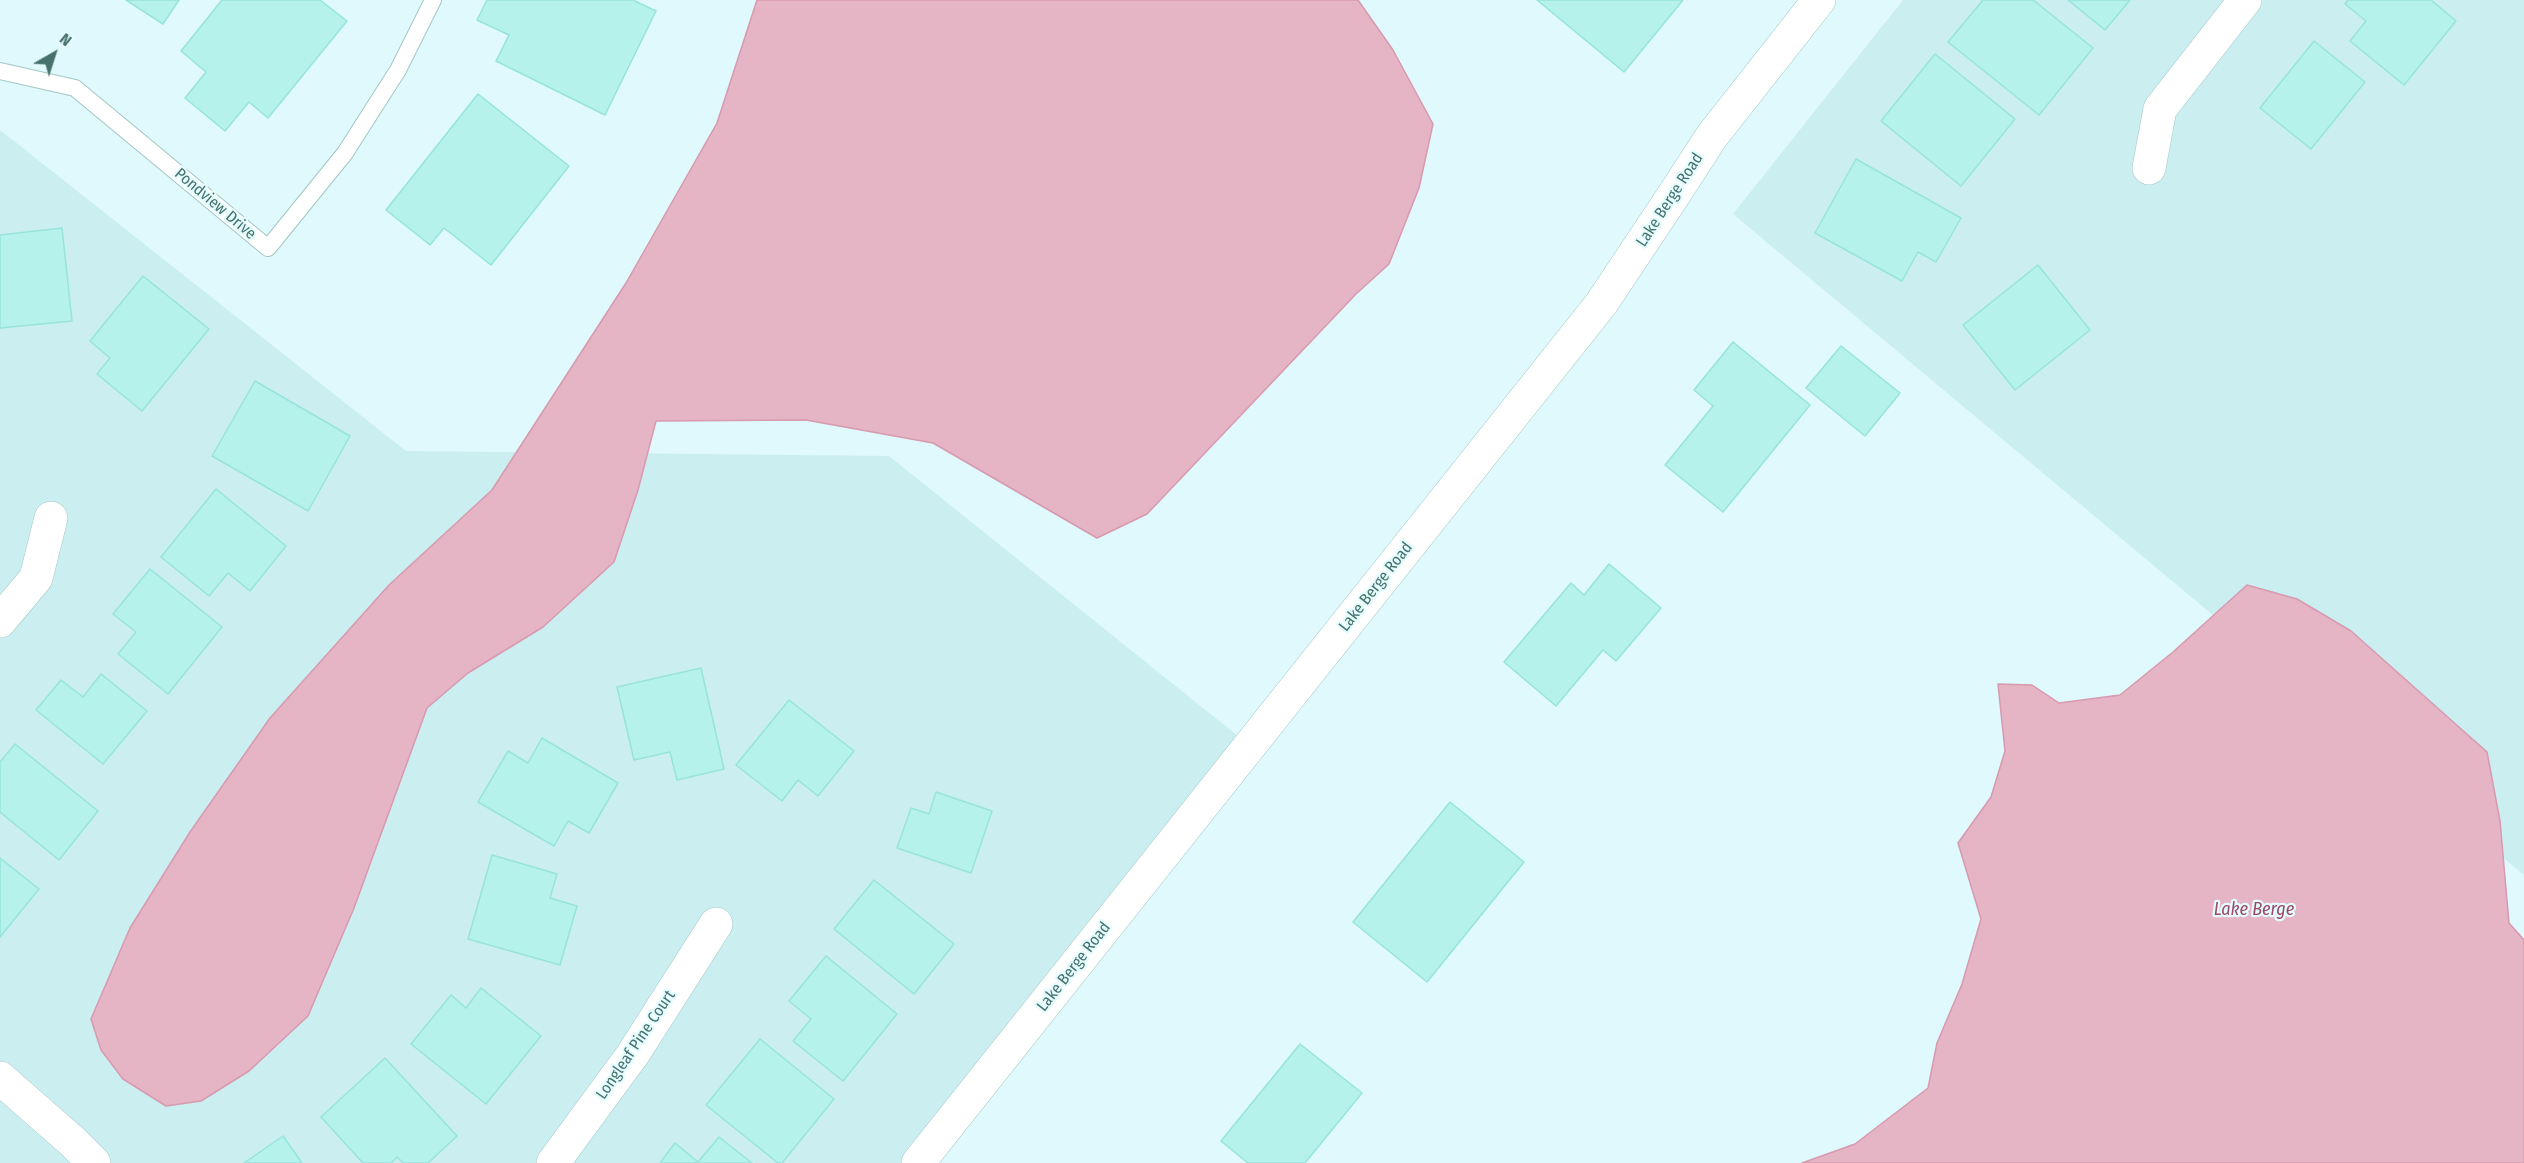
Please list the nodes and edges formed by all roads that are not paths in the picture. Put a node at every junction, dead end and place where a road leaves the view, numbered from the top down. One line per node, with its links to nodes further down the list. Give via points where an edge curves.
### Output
1 (433, 0): 4 (lane, Pondview Drive, via 398,70 345,153 267,248 75,88)
2 (1819, 0): 12 (street, Lake Berge Road, via 1712,136 1601,304)
3 (2245, 0): 5 (street, via 2160,109)
4 (0, 71)
5 (2149, 168)
6 (51, 518): 7 (street, via 36,578)
7 (0, 621)
8 (716, 924): 11 (street, Longleaf Pine Court, via 633,1054)
9 (0, 1078): 10 (street)
10 (94, 1163)
11 (553, 1163)
12 (918, 1163)

